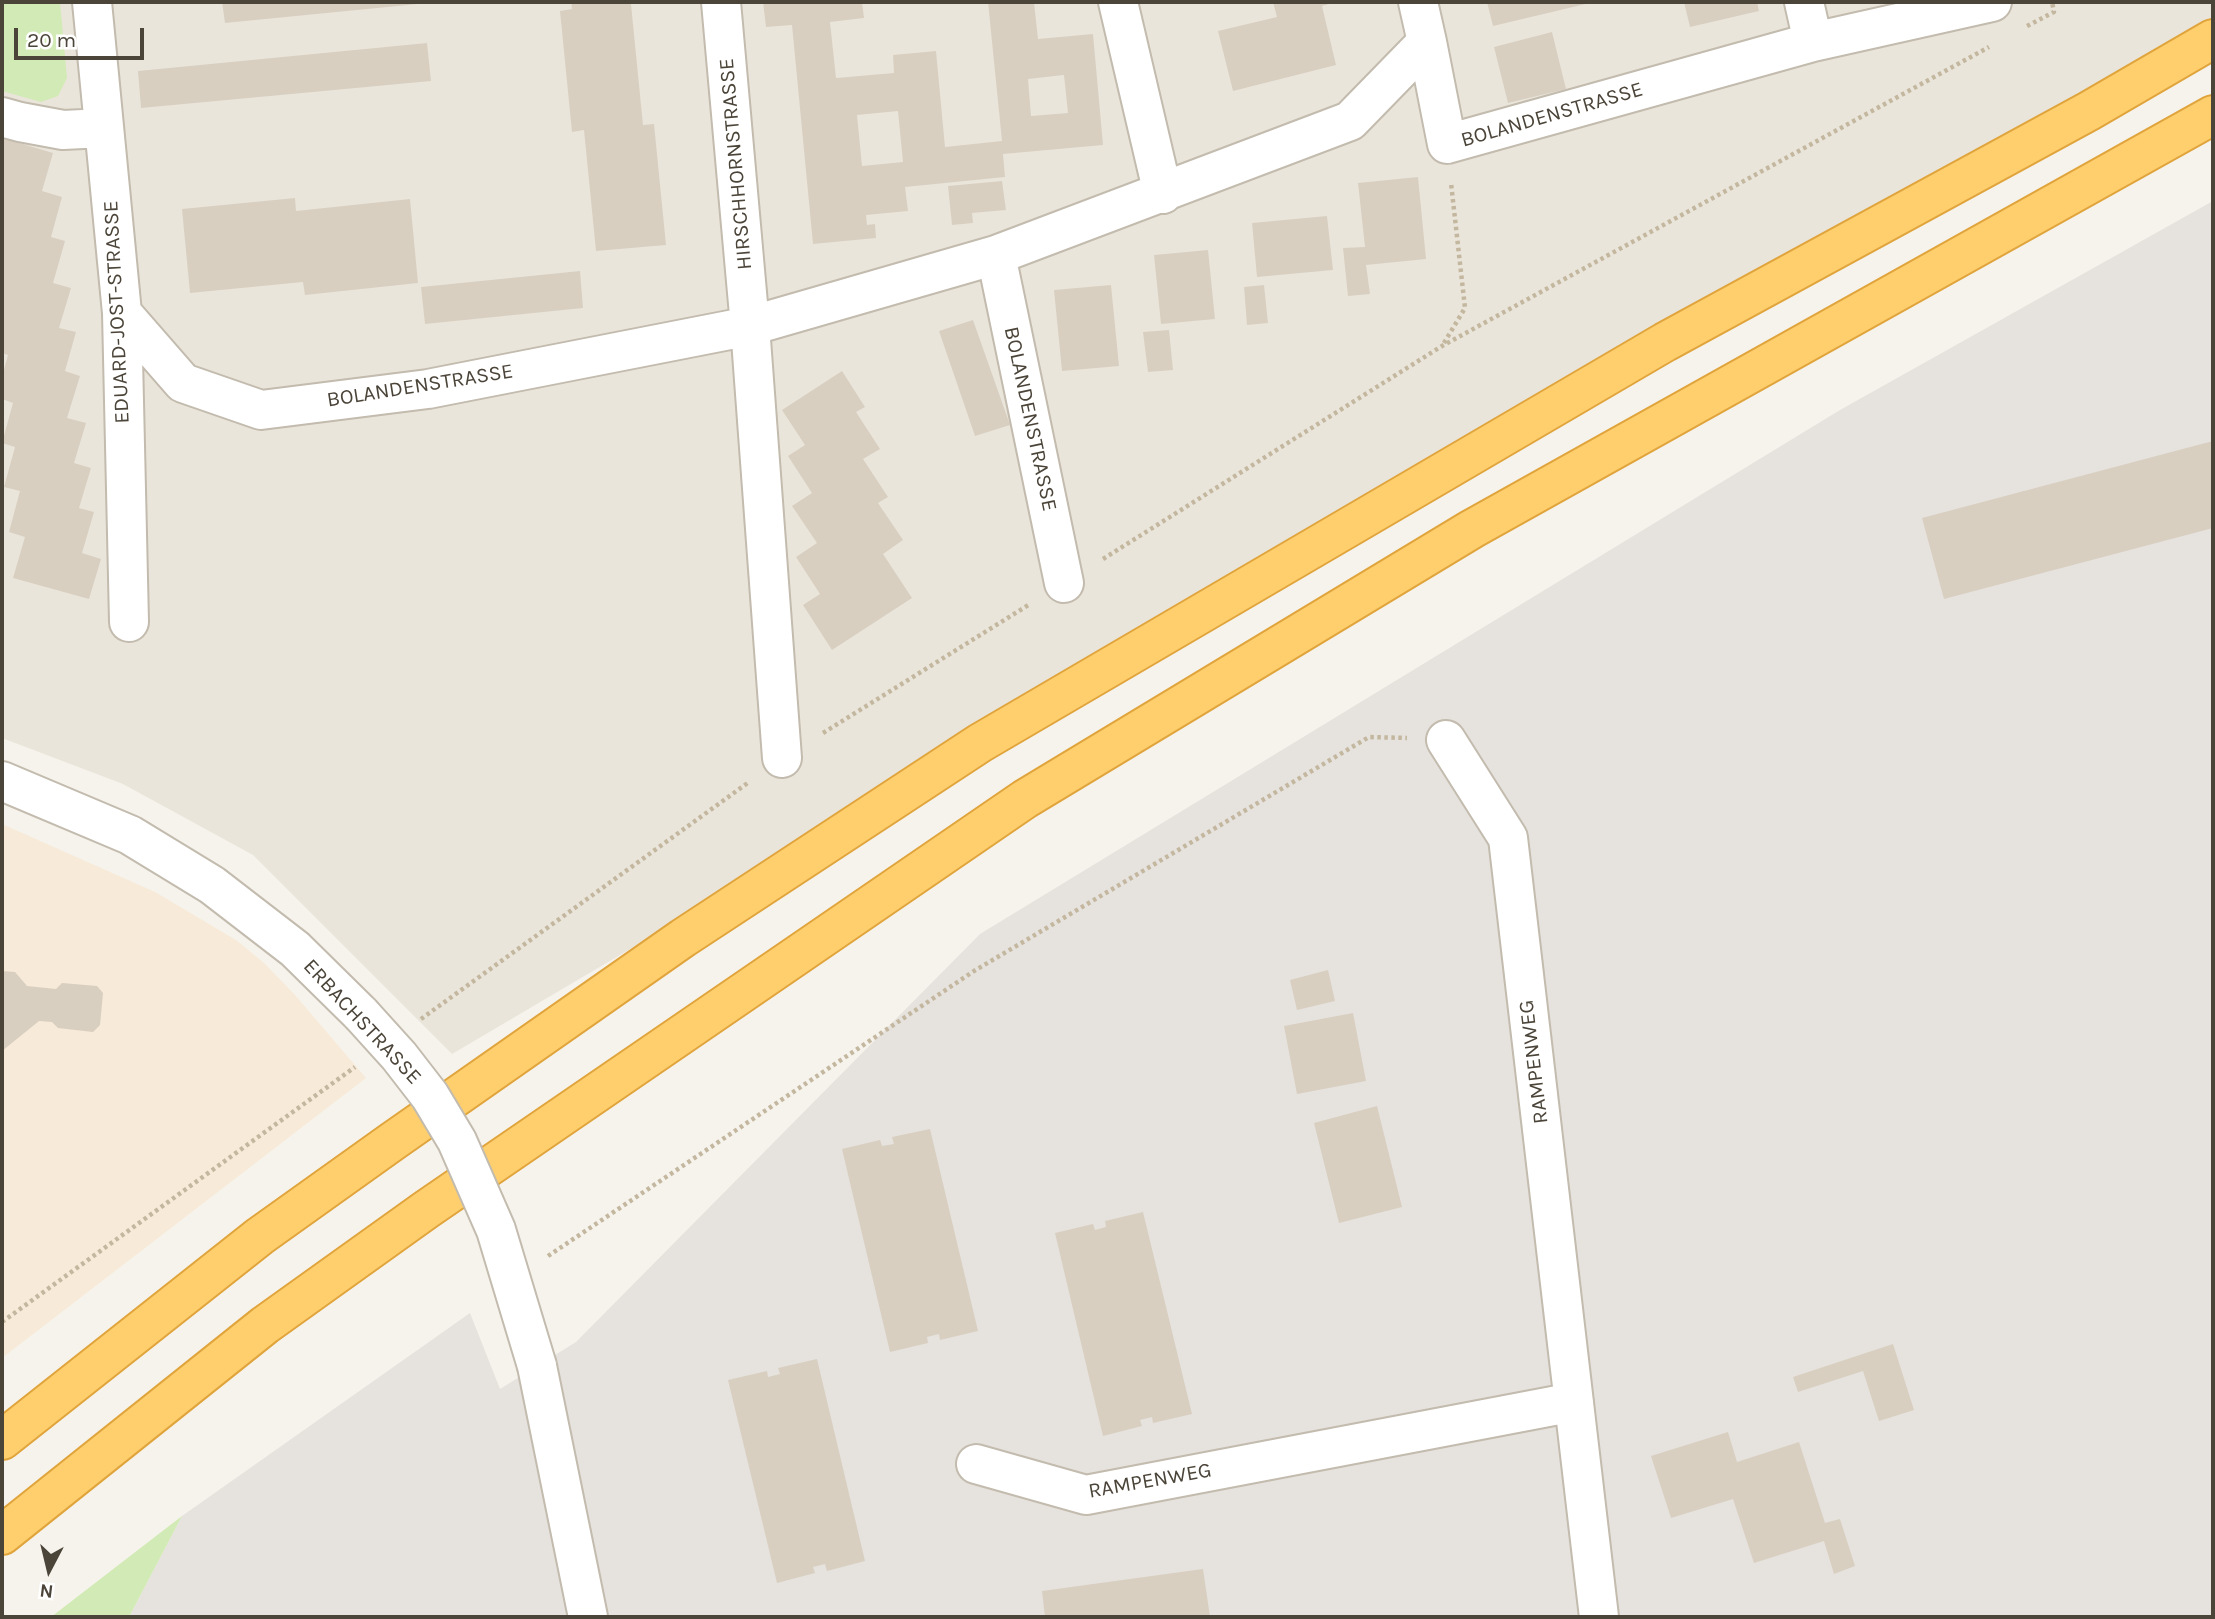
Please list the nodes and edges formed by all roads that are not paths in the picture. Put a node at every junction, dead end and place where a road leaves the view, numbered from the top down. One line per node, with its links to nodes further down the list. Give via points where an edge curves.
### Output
1 (92, 2): 12 (street, EDUARD-JOST-STRASSE)
2 (721, 2): 16 (street, HIRSCHHORNSTRASSE)
3 (1118, 2): 13 (street)
4 (1418, 2): 8 (street)
5 (1804, 2): 9 (street)
6 (1992, 2): 9 (street, BOLANDENSTRASSE)
7 (2213, 39): 23 (highway, via 1665,342 980,743 682,938 393,1141 260,1236)
8 (1427, 42): 9 (street, BOLANDENSTRASSE, via 1447,144); 13 (street, BOLANDENSTRASSE, via 1350,121)
9 (1813, 42)
10 (2213, 115): 25 (highway, via 1472,529 1025,799 265,1325)
11 (2, 117): 12 (street, via 63,130)
12 (104, 128): 15 (street, EDUARD-JOST-STRASSE)
13 (1163, 194): 14 (street, BOLANDENSTRASSE)
14 (996, 255): 16 (street, BOLANDENSTRASSE); 17 (street, BOLANDENSTRASSE)
15 (122, 313): 16 (street, BOLANDENSTRASSE, via 183,383 261,410 428,389); 18 (street, EDUARD-JOST-STRASSE)
16 (750, 326): 20 (street)
17 (1064, 583)
18 (129, 622)
19 (1446, 740): 22 (street, RAMPENWEG, via 1508,838)
20 (782, 758)
21 (2, 781): 26 (street, ERBACHSTRASSE, bridge, via 130,835 212,885 295,949 361,1014 429,1096 457,1141 496,1230 537,1366)
22 (1574, 1402): 24 (street, RAMPENWEG, via 1086,1495); 27 (street, RAMPENWEG)
23 (2, 1440)
24 (976, 1464)
25 (2, 1535)
26 (589, 1617)
27 (1599, 1617)

